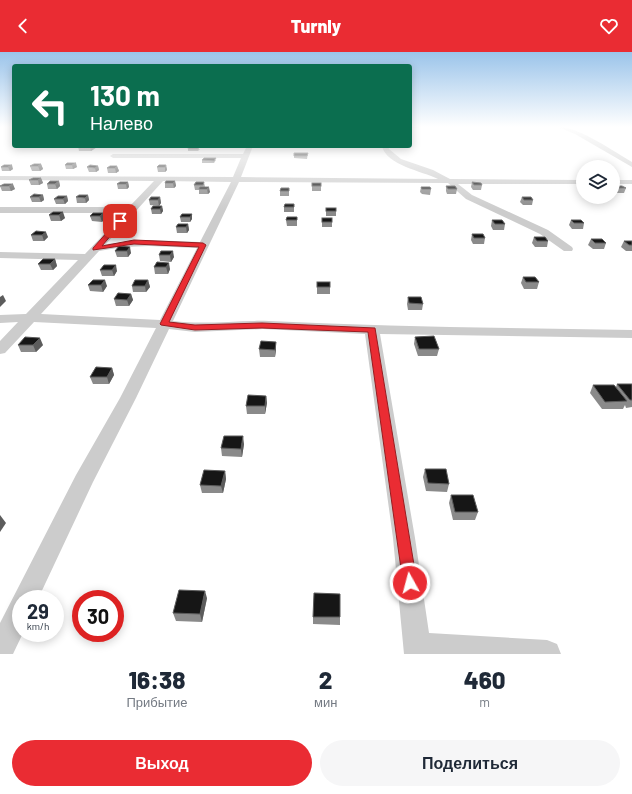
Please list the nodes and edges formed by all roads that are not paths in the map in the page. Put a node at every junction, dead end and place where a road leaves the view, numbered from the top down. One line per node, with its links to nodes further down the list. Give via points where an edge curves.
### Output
1 (137, 155): 5 (street)
2 (245, 155): 9 (street)
3 (392, 155): 10 (street, via 401,163)
4 (615, 155): 6 (street)
5 (113, 156)
6 (632, 165)
7 (0, 178): 8 (street)
8 (160, 180): 9 (street); 15 (street)
9 (236, 180): 10 (street); 16 (street)
10 (450, 181): 11 (street); 17 (street, via 469,197 544,232)
11 (576, 182)
12 (620, 182): 13 (street)
13 (632, 182)
14 (0, 210): 15 (street)
15 (130, 210): 18 (street)
16 (203, 245): 18 (street, via 134,242 117,244); 22 (street)
17 (568, 249)
18 (91, 253): 19 (street); 20 (street)
19 (0, 255)
20 (29, 318): 21 (street); 22 (street); 25 (street)
21 (0, 319)
22 (164, 324): 23 (street, via 195,328 262,326); 26 (street)
23 (372, 330): 24 (street); 28 (street, via 404,538)
24 (632, 334)
25 (0, 350)
26 (30, 590)
27 (12, 626): 29 (street)
28 (418, 650): 30 (street)
29 (0, 651)
30 (547, 654)

